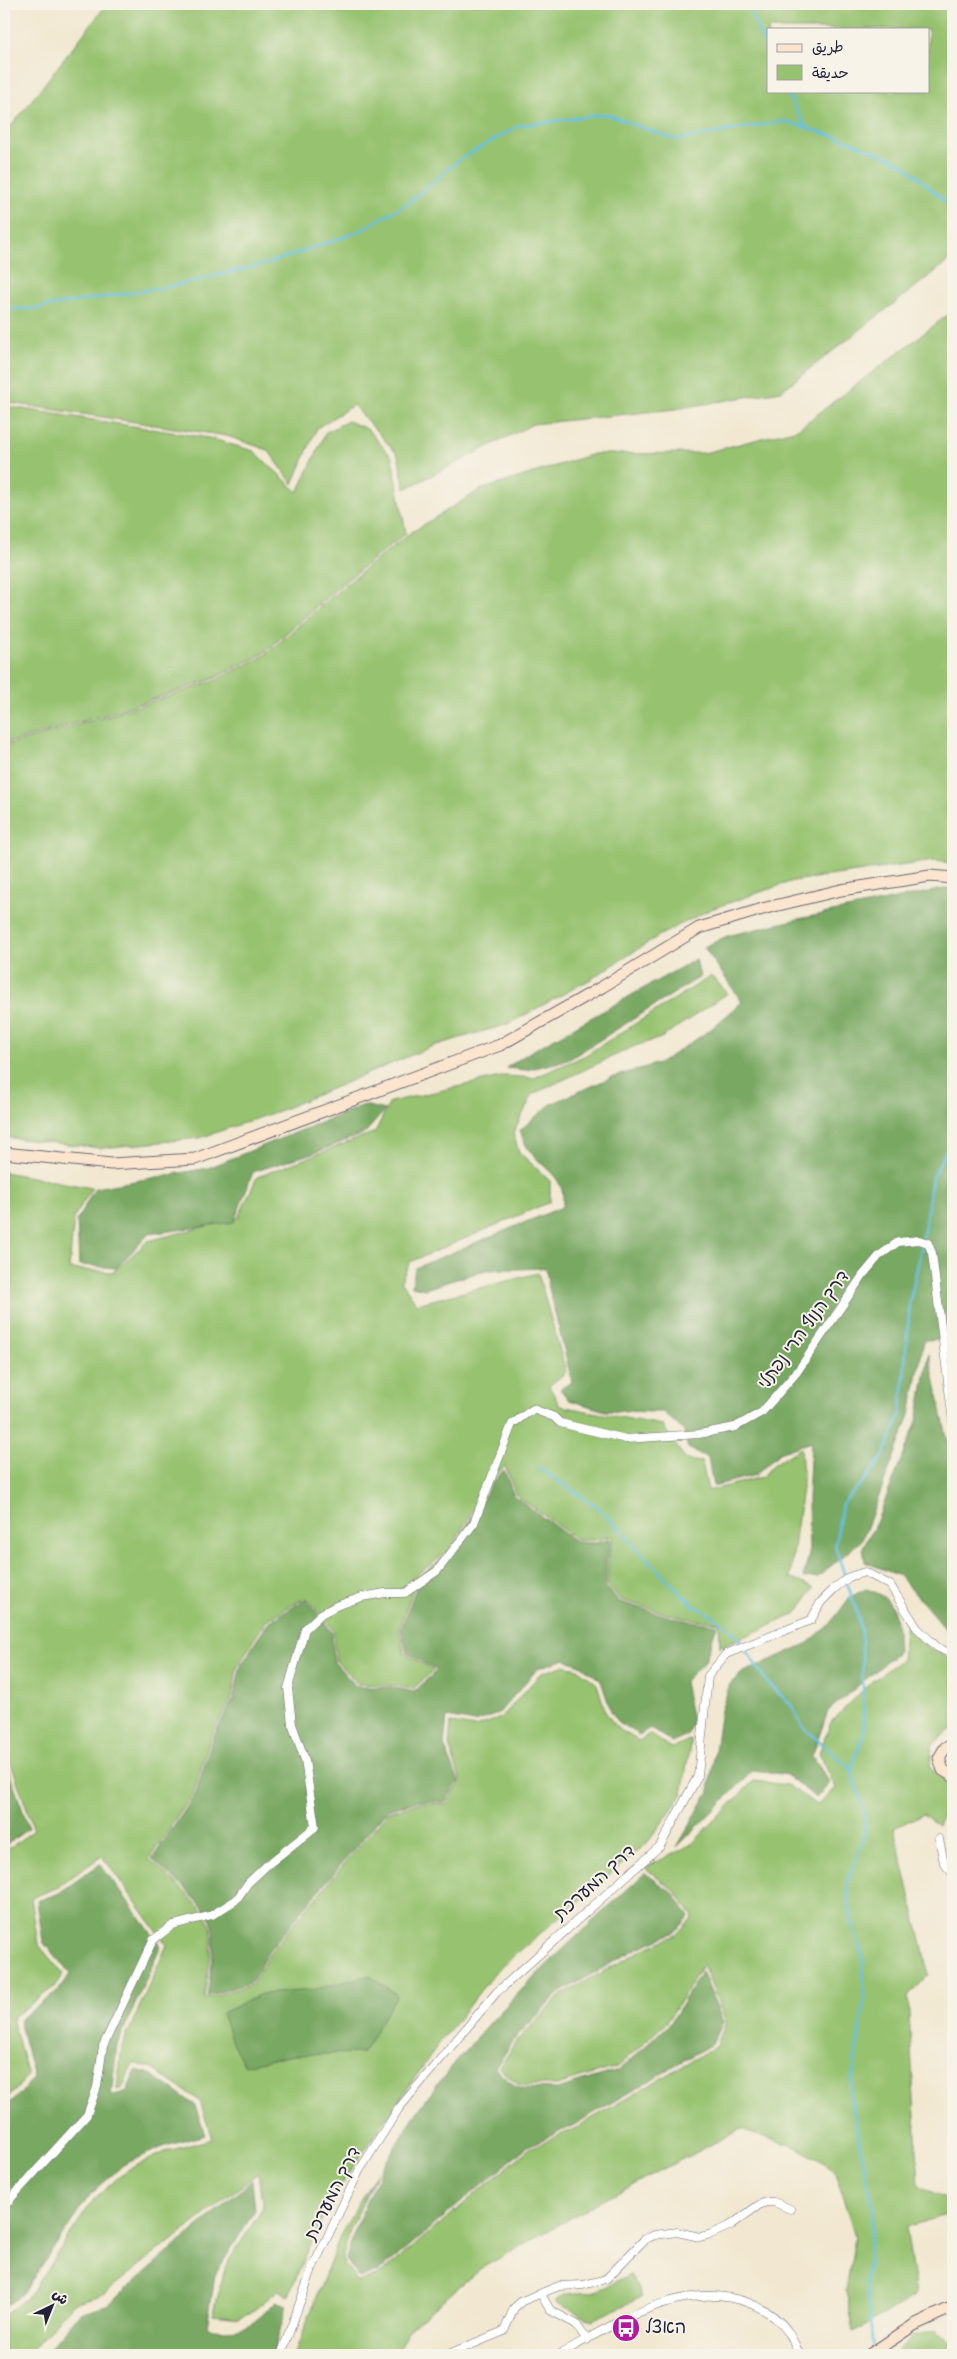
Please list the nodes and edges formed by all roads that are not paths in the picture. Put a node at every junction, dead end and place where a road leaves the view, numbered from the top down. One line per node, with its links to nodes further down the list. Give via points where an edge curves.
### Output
1 (953, 878): 2 (main road, via 930,876 840,890 699,928 500,1045 195,1159 111,1164)
2 (4, 1153)
3 (953, 1422): 9 (street, דרך הנוף הרי נפתלי, via 932,1253 928,1243 919,1240 898,1242 879,1256 797,1372 762,1412 735,1427 699,1434 626,1440 560,1423 554,1417 533,1409 512,1424 474,1523 437,1571 405,1593 362,1597 336,1606 321,1614 305,1629 288,1688 292,1724 305,1760 315,1827 260,1871 236,1900 212,1915 173,1926 153,1940 103,2046 97,2087 87,2115)
4 (953, 1654): 15 (street, דרך המערכת, via 937,1647 917,1628 890,1585 865,1572 849,1577 835,1588 821,1602 811,1620 726,1654 708,1676 698,1776 660,1846 496,1992 399,2108 360,2171 312,2269)
5 (953, 1743): 6 (main road, via 945,1748 940,1758 943,1770)
6 (953, 1776)
7 (939, 1839): 8 (street, via 944,1863)
8 (953, 1874)
9 (4, 2206)
10 (790, 2209): 11 (street, via 766,2202 732,2225 700,2237 677,2232 655,2235 645,2240 606,2278 583,2285 559,2286)
11 (541, 2294): 13 (street, via 550,2310 576,2324); 14 (street, via 514,2308 504,2331)
12 (951, 2311): 18 (main road, via 914,2325)
13 (587, 2340): 16 (street); 17 (street, via 646,2309 671,2300 721,2296 742,2300 776,2318 788,2331)
14 (451, 2353)
15 (281, 2355)
16 (558, 2355)
17 (800, 2355)
18 (869, 2355)

